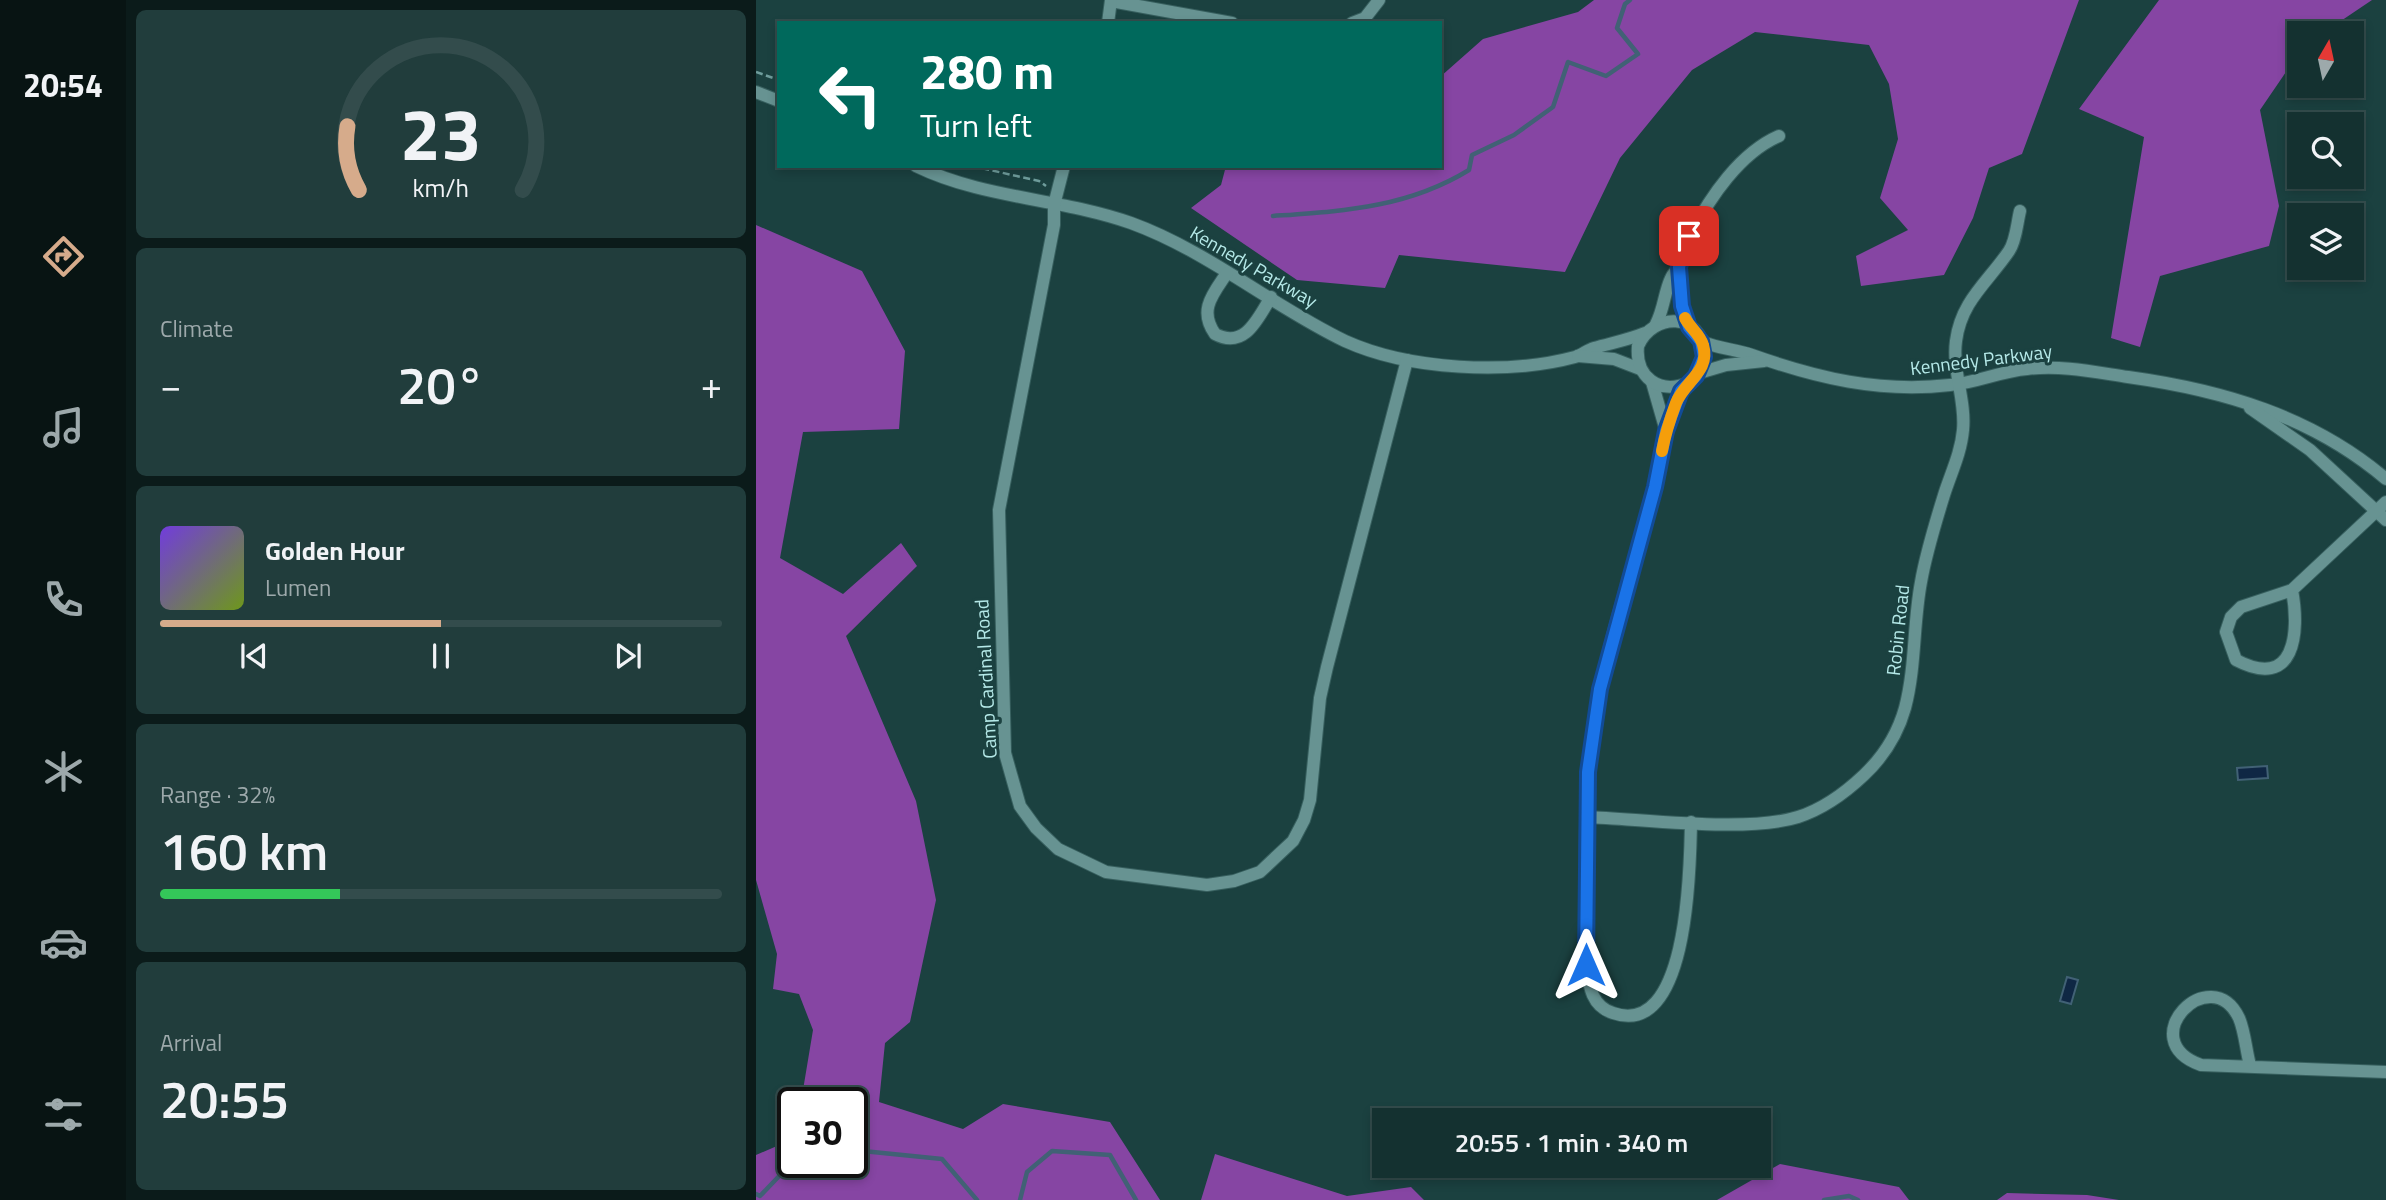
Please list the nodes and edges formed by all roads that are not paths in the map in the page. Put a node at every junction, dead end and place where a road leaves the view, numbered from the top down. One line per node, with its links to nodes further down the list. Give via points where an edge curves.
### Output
1 (1111, 0): 3 (street); 4 (street)
2 (1380, 0): 5 (street)
3 (1108, 21)
4 (1221, 21)
5 (1357, 21)
6 (756, 92): 7 (street)
7 (777, 100)
8 (1779, 136): 13 (street, via 1745,157 1689,236)
9 (922, 168): 11 (street, Kennedy Parkway, via 1005,196)
10 (1064, 168): 11 (street, Camp Cardinal Road)
11 (1054, 205): 14 (street, Kennedy Parkway, via 1132,224); 21 (street, Camp Cardinal Road, via 1054,225 999,510 1005,753 1020,806 1058,849 1084,863 1106,872 1207,885 1260,872 1293,841 1310,800 1320,698)
12 (2020, 211): 27 (street, Robin Road, via 2011,249 1976,290 1960,322 1954,357)
13 (1679, 267): 16 (street, via 1671,277); 17 (street)
14 (1227, 273): 15 (street, Kennedy Parkway); 15 (street, via 1206,309 1215,334 1234,339 1246,334)
15 (1271, 297): 21 (street, Kennedy Parkway, via 1344,340)
16 (1657, 324): 17 (street, via 1673,321); 18 (street)
17 (1689, 327): 19 (street)
18 (1645, 333): 20 (street, Kennedy Parkway); 23 (street, via 1638,346)
19 (1701, 341): 22 (street, Kennedy Parkway); 24 (street, via 1704,357)
20 (1578, 356): 21 (street, Kennedy Parkway, via 1475,367); 23 (street, Kennedy Parkway, via 1614,359)
21 (1407, 360)
22 (1765, 361): 24 (street, Kennedy Parkway); 27 (street, Kennedy Parkway, via 1853,384 1891,388)
23 (1640, 369): 25 (street)
24 (1699, 373): 26 (street)
25 (1652, 382): 26 (street, via 1668,388); 29 (street)
26 (1688, 383): 29 (street)
27 (1958, 384): 28 (street, Kennedy Parkway, via 2026,369 2081,368 2173,383); 34 (street, Robin Road, via 1964,426 1960,452 1920,584 1914,669 1905,711 1891,743 1850,789 1798,817 1768,823)
28 (2244, 403): 30 (street, Kennedy Parkway, via 2318,430); 31 (street, Kennedy Parkway)
29 (1666, 431): 33 (street, via 1600,689 1588,772)
30 (2386, 479)
31 (2383, 511): 32 (street)
32 (2292, 590): 32 (street, via 2253,601 2231,617 2226,632 2236,660 2264,668 2288,656 2296,640)
33 (1587, 817): 34 (street, Robin Road); 34 (street, via 1589,988 1598,1004 1630,1015 1648,1010 1660,997 1684,937)
34 (1691, 821)
35 (2250, 1065): 35 (street, via 2201,1065 2187,1060 2174,1038 2180,1012 2204,997 2229,1006 2239,1017); 36 (street)
36 (2386, 1072)

